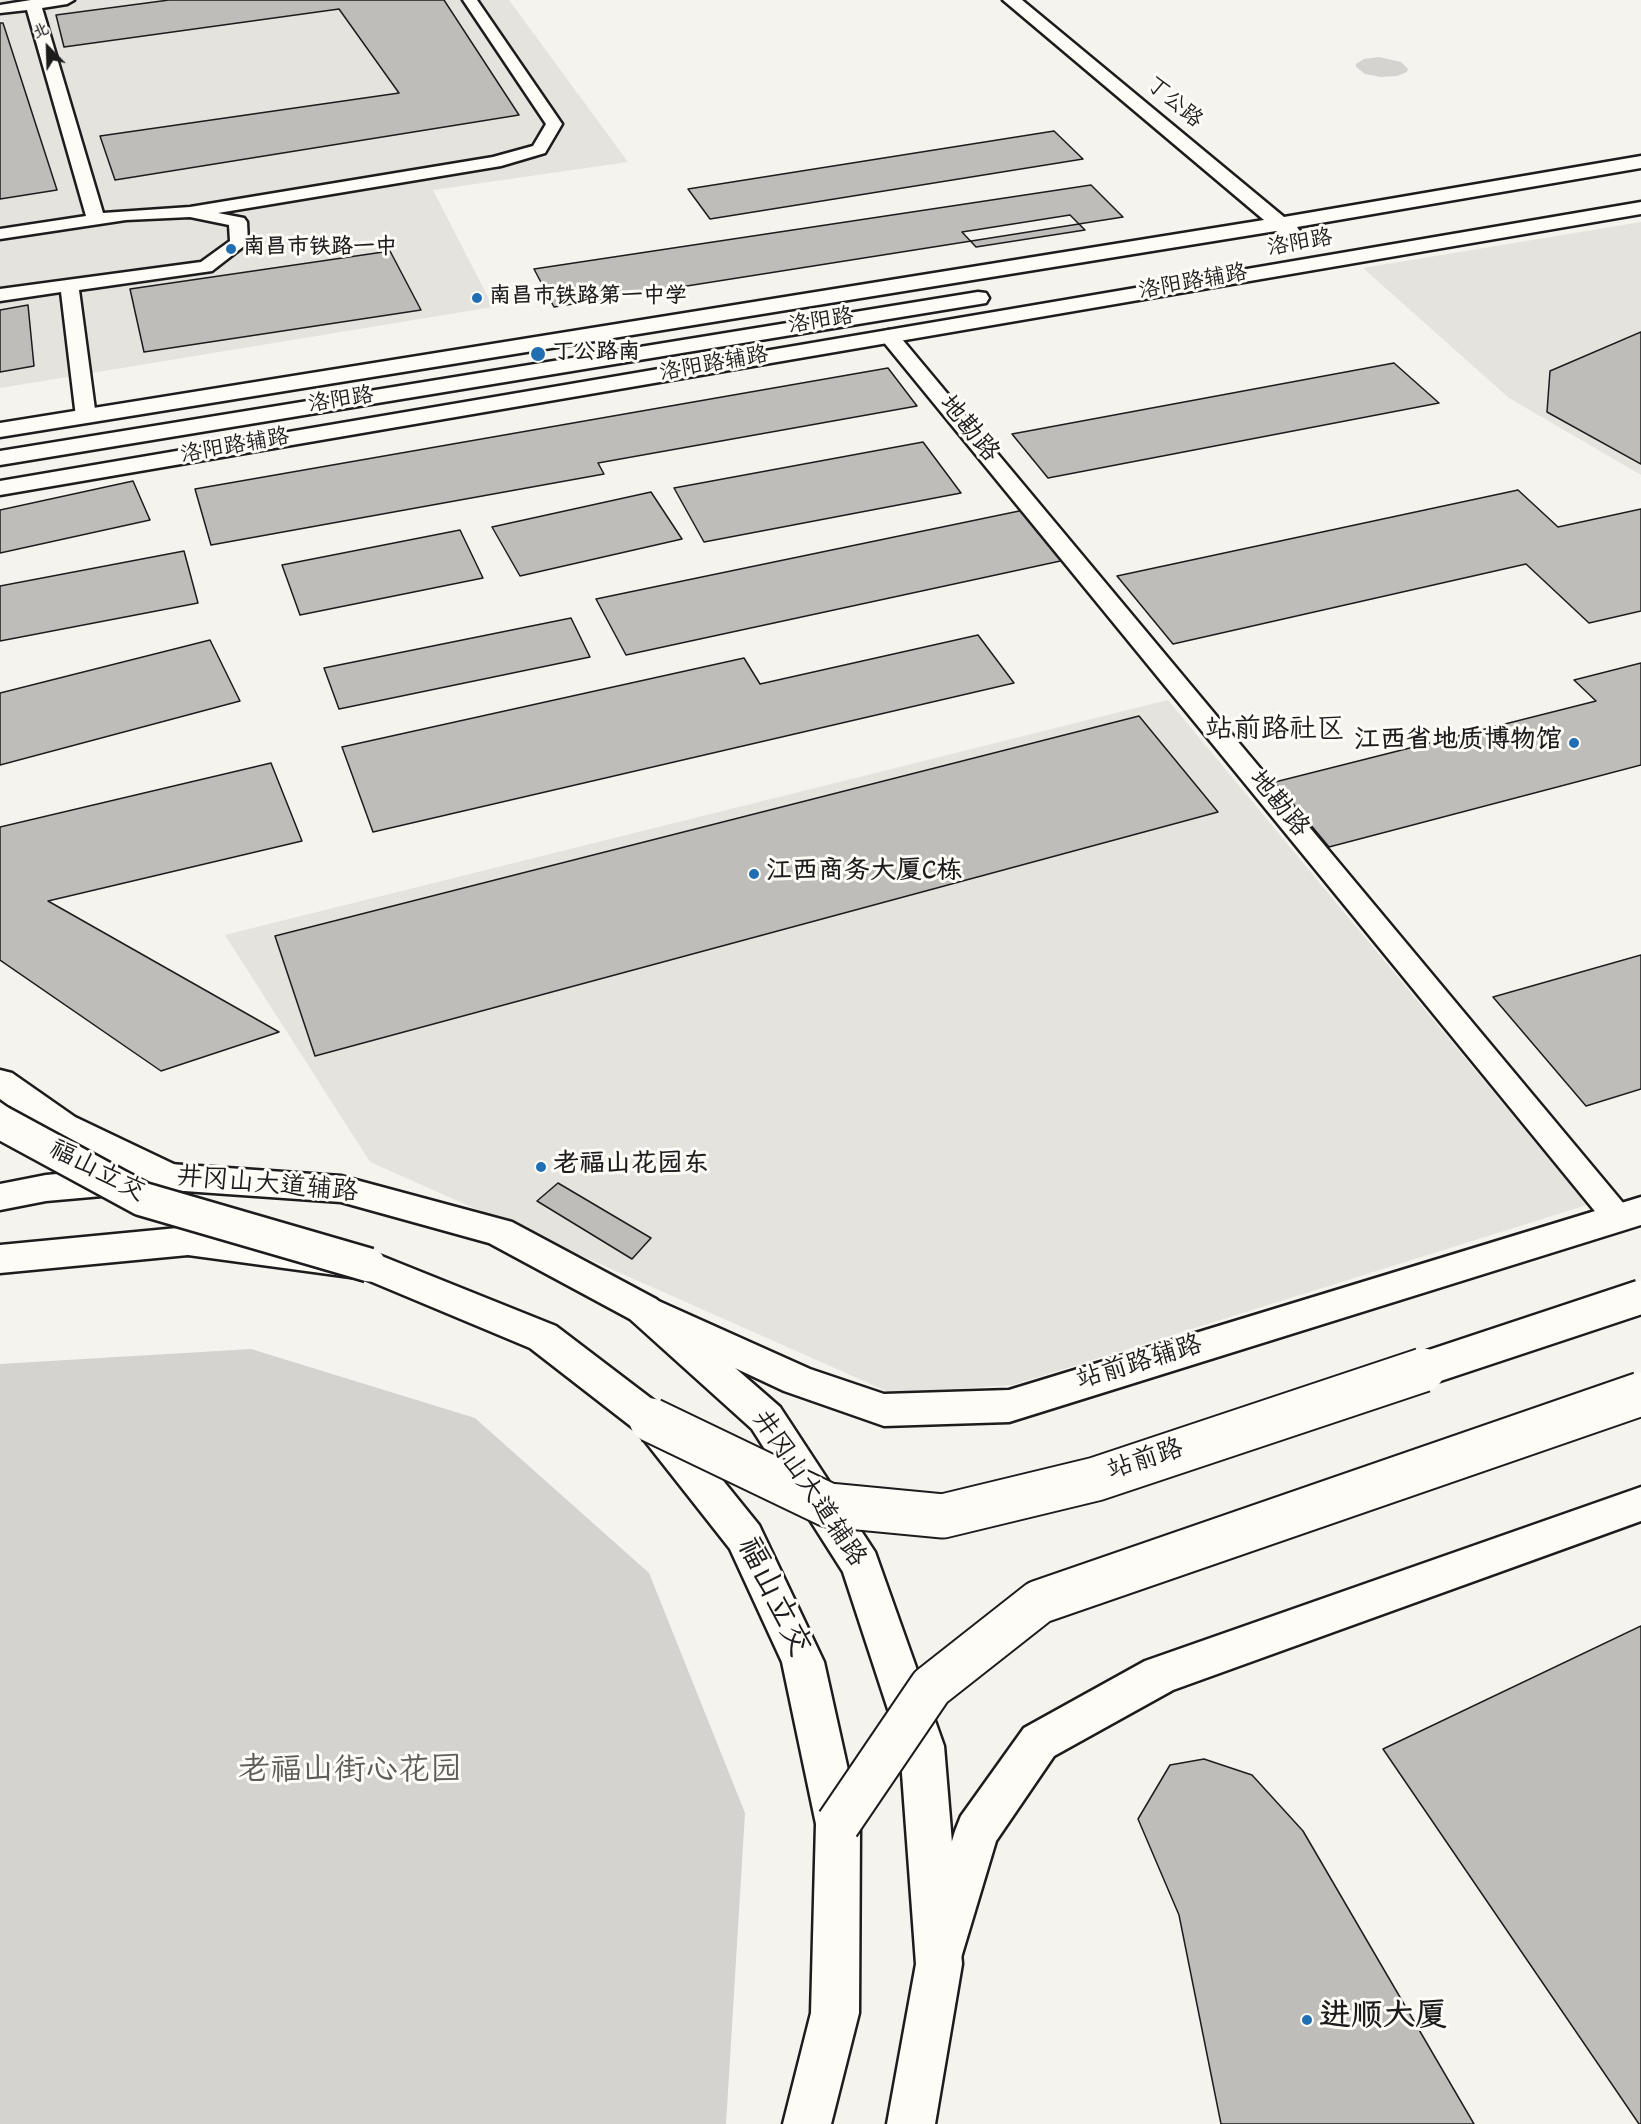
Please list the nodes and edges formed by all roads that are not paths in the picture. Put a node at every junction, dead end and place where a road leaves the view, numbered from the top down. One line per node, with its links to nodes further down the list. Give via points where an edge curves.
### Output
1 (67, 0): 4 (lane)
2 (470, 0): 8 (lane, via 554,124 539,148 495,162)
3 (1012, 0): 10 (street, 丁公路)
4 (33, 4): 5 (lane); 9 (lane)
5 (0, 9)
6 (1641, 162): 10 (street, 洛阳路辅路)
7 (1641, 208): 17 (street, 洛阳路辅路)
8 (190, 212): 9 (lane); 14 (lane, via 238,222 239,243 206,267)
9 (96, 219): 11 (lane)
10 (1280, 224): 12 (street, 丁公路); 18 (street, 洛阳路辅路)
11 (0, 234)
12 (1304, 244): 13 (street, 洛阳路)
13 (1233, 256)
14 (69, 286): 16 (lane); 18 (lane)
15 (999, 294): 20 (street, 洛阳路)
16 (0, 295)
17 (889, 336): 21 (street, 洛阳路辅路); 26 (lane, 地勘路)
18 (86, 417): 19 (street, 洛阳路辅路)
19 (0, 430)
20 (0, 458)
21 (0, 488)
22 (0, 1082): 24 (street, via 63,1126)
23 (0, 1122): 28 (street, 福山立交, bridge, via 142,1199)
24 (170, 1177): 25 (street, 井冈山大道辅路, via 46,1188); 30 (street, 井冈山大道辅路, via 341,1189 499,1232)
25 (0, 1197)
26 (1630, 1214): 30 (street, 站前路辅路, via 1009,1406 884,1410 797,1380)
27 (0, 1259): 28 (street, 福山立交, bridge, via 188,1241)
28 (369, 1265): 32 (street, 福山立交, via 543,1337)
29 (1641, 1297): 32 (street, 站前路, bridge, via 1096,1479 943,1516 828,1505)
30 (642, 1309): 35 (street, 井冈山大道辅路, via 766,1418 861,1565 922,1746)
31 (1641, 1394): 34 (street, bridge, via 1039,1602 931,1687)
32 (651, 1420): 34 (street, 福山立交, bridge, via 745,1537 803,1662)
33 (1641, 1504): 35 (street, via 1160,1675 1039,1742 977,1831)
34 (838, 1824): 36 (street, 福山立交, via 835,2013)
35 (939, 1964): 37 (street, 井冈山大道辅路)
36 (807, 2124)
37 (911, 2124)

